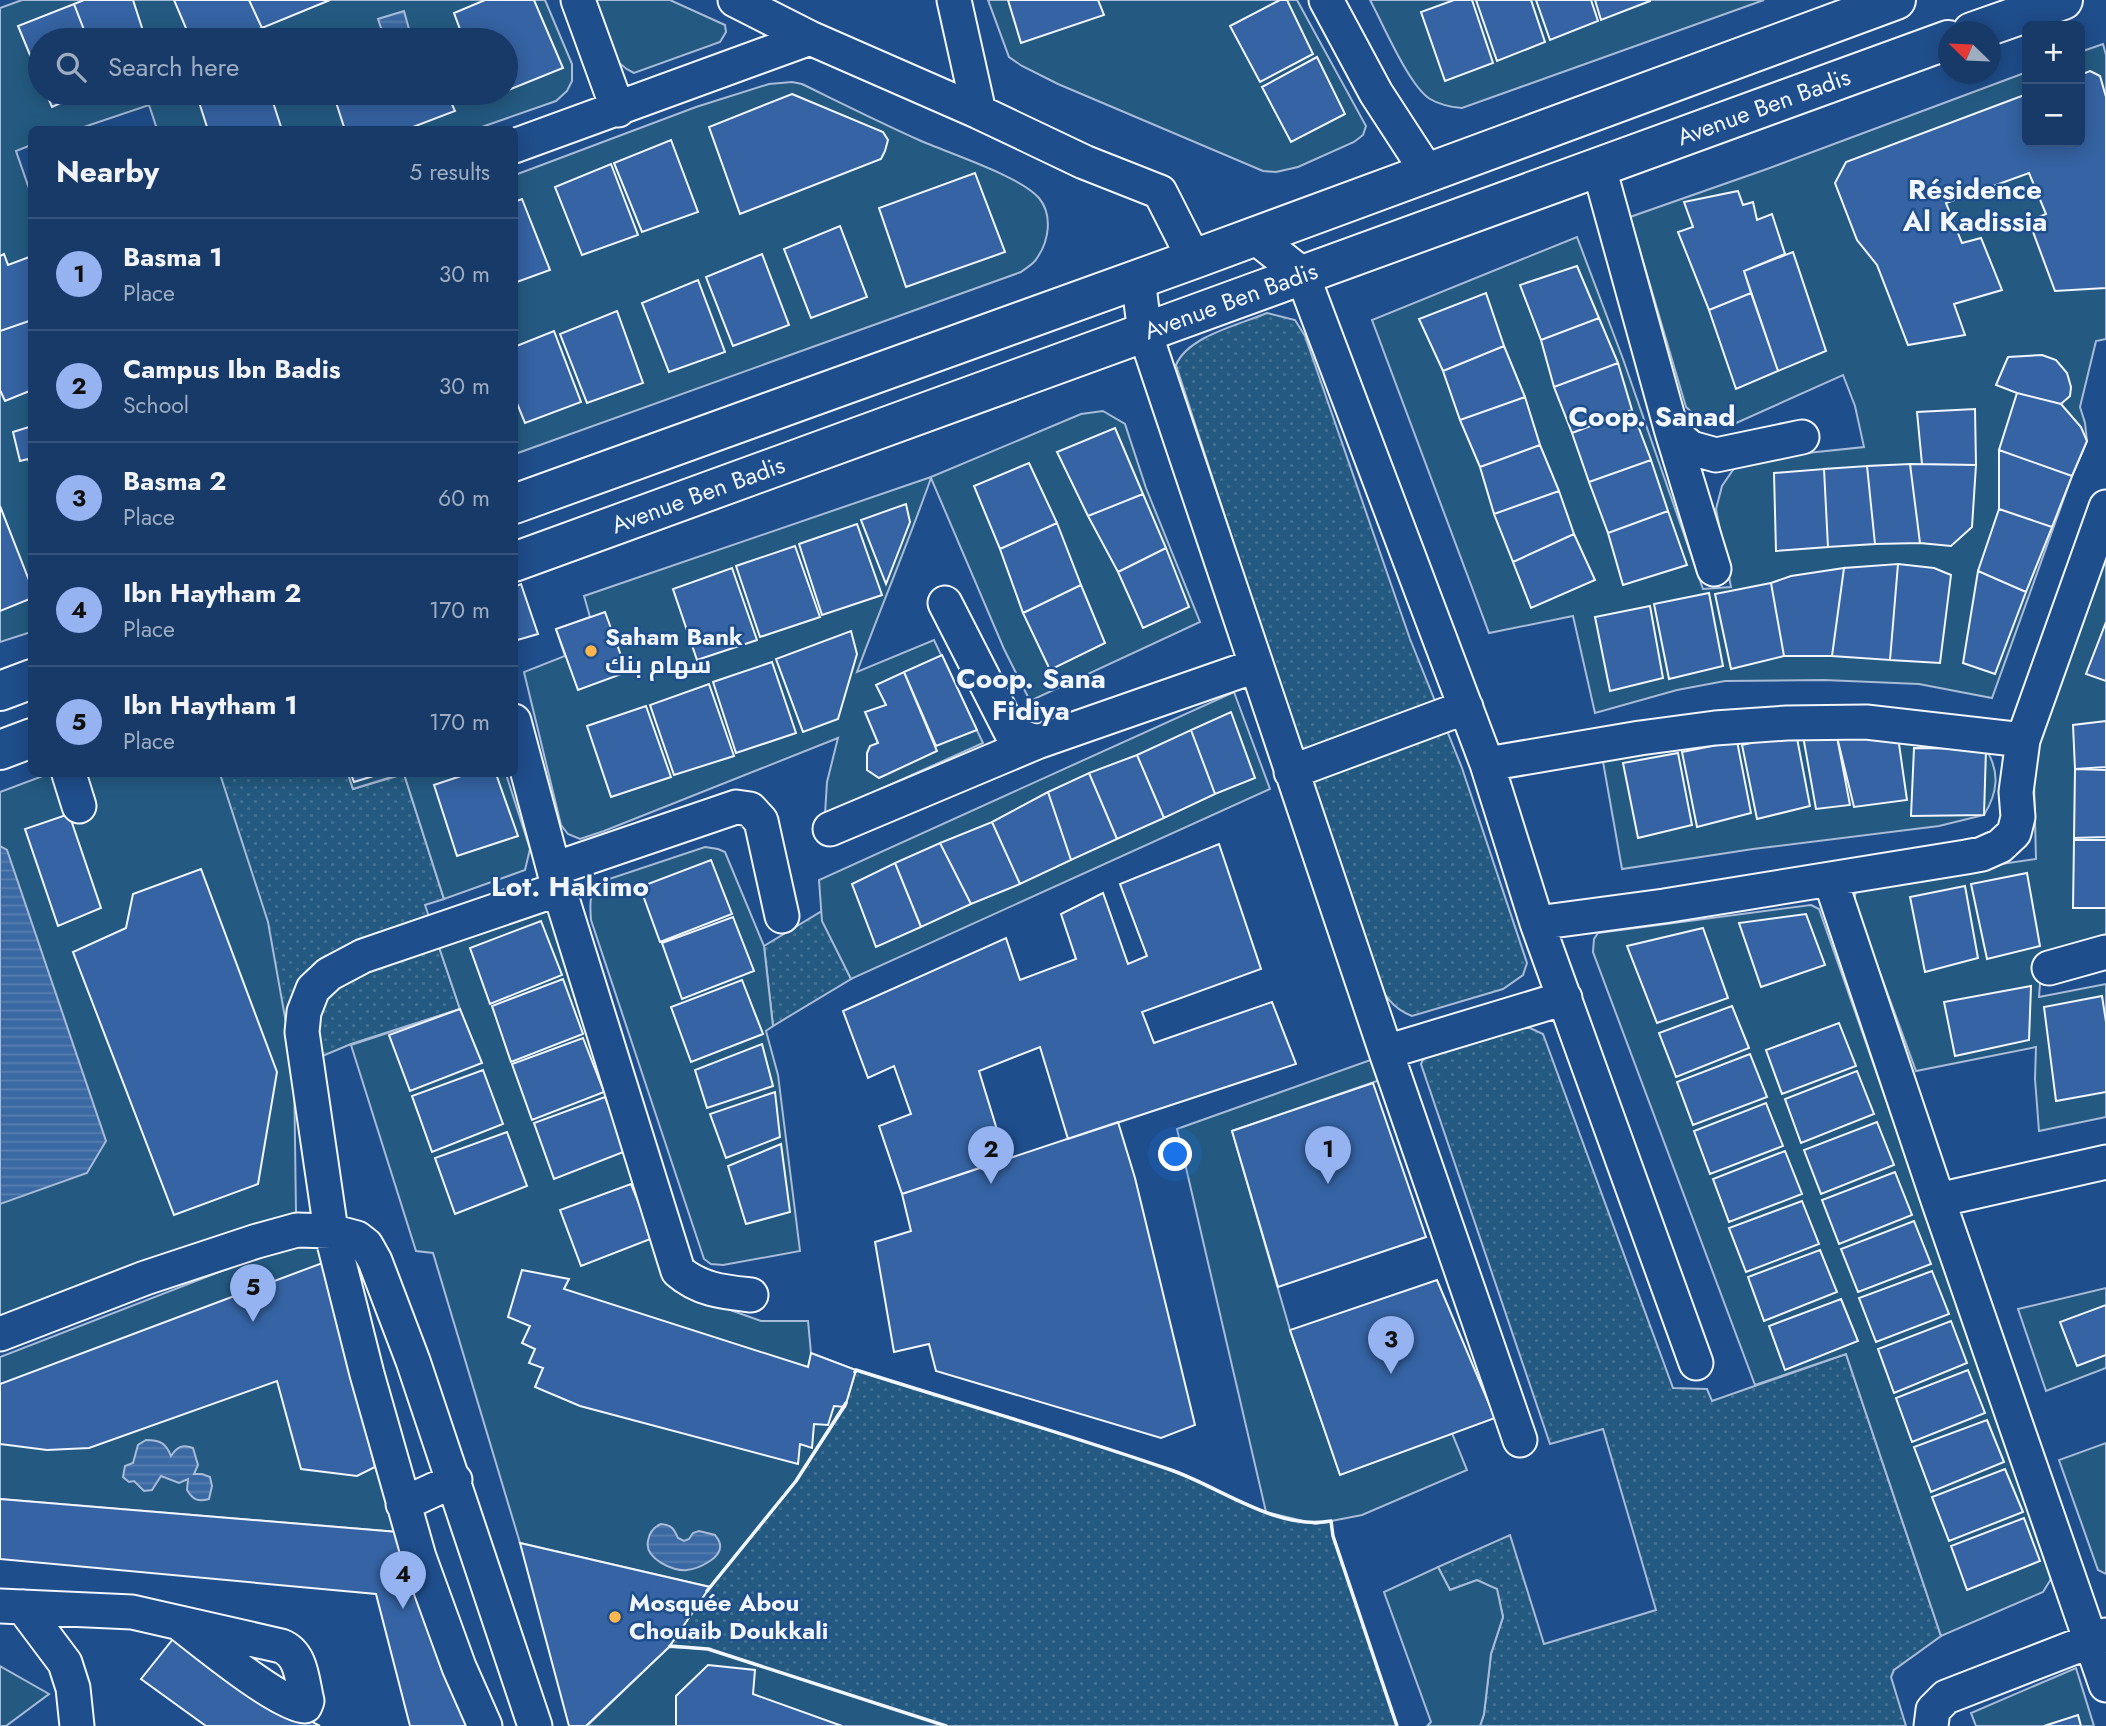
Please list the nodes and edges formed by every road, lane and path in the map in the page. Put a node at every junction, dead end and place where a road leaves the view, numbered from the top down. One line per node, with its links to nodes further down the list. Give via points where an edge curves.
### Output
1 (578, 0): 10 (street)
2 (735, 0): 8 (street)
3 (954, 0): 11 (street)
4 (1326, 0): 14 (street, via 1376,93)
5 (1896, 0): 14 (main road)
6 (2049, 2): 7 (main road)
7 (2000, 21)
8 (810, 38): 10 (street); 11 (street)
9 (1938, 44): 13 (main road, Avenue Ben Badis)
10 (618, 110): 12 (street)
11 (979, 112): 16 (street, via 1160,192)
12 (518, 145)
13 (1599, 167): 17 (main road, Avenue Ben Badis); 20 (street)
14 (1428, 173): 15 (main road)
15 (1255, 237): 16 (main road); 17 (street)
16 (1194, 259): 18 (main road)
17 (1302, 274): 19 (main road, Avenue Ben Badis); 30 (street)
18 (1138, 279): 19 (street); 22 (main road)
19 (1144, 333): 24 (main road, Avenue Ben Badis); 27 (street)
20 (1672, 432): 21 (street, via 1691,448 1716,455); 25 (street)
21 (1802, 437)
22 (518, 503)
23 (2106, 507): 33 (street)
24 (518, 561)
25 (1714, 569)
26 (944, 603): 34 (street, via 1012,734)
27 (1255, 666): 34 (street); 37 (street)
28 (28, 680): 29 (main road)
29 (0, 691)
30 (1466, 707): 36 (street); 37 (street)
31 (518, 736): 41 (street)
32 (28, 740): 35 (main road)
33 (2023, 740): 36 (street, via 1866,722 1787,723 1690,731); 42 (street, via 2016,792 2018,817 2014,833 2000,846 1966,858)
34 (1037, 742): 40 (street)
35 (0, 750)
36 (1487, 764): 44 (street)
37 (1291, 772): 48 (street)
38 (70, 777): 39 (street)
39 (79, 806)
40 (830, 829)
41 (556, 879): 43 (street, via 702,817 736,807 750,809 761,821); 51 (street, via 363,956 329,974 313,989 302,1031); 52 (street, via 678,1271 711,1290)
42 (1830, 879): 44 (street); 50 (street)
43 (782, 916)
44 (1537, 923): 47 (street)
45 (2106, 952): 46 (street)
46 (2049, 968)
47 (1565, 998): 48 (street); 55 (street)
48 (1386, 1052): 57 (street)
49 (2106, 1162): 50 (street)
50 (1938, 1200): 62 (street)
51 (331, 1231): 53 (street, via 297,1230 257,1241); 54 (street, via 366,1245); 56 (street)
52 (751, 1295)
53 (0, 1334)
54 (413, 1361): 56 (street); 58 (street)
55 (1696, 1363)
56 (367, 1374): 59 (street)
57 (1520, 1440)
58 (455, 1480): 59 (street); 66 (street)
59 (403, 1504): 65 (street, via 459,1667)
60 (12, 1606): 61 (street, via 132,1612); 64 (street, via 65,1662 74,1688)
61 (179, 1623)
62 (2099, 1637): 63 (street); 67 (street, via 1946,1698 1933,1710)
63 (2106, 1685)
64 (77, 1726)
65 (485, 1726)
66 (535, 1726)
67 (1931, 1726)

